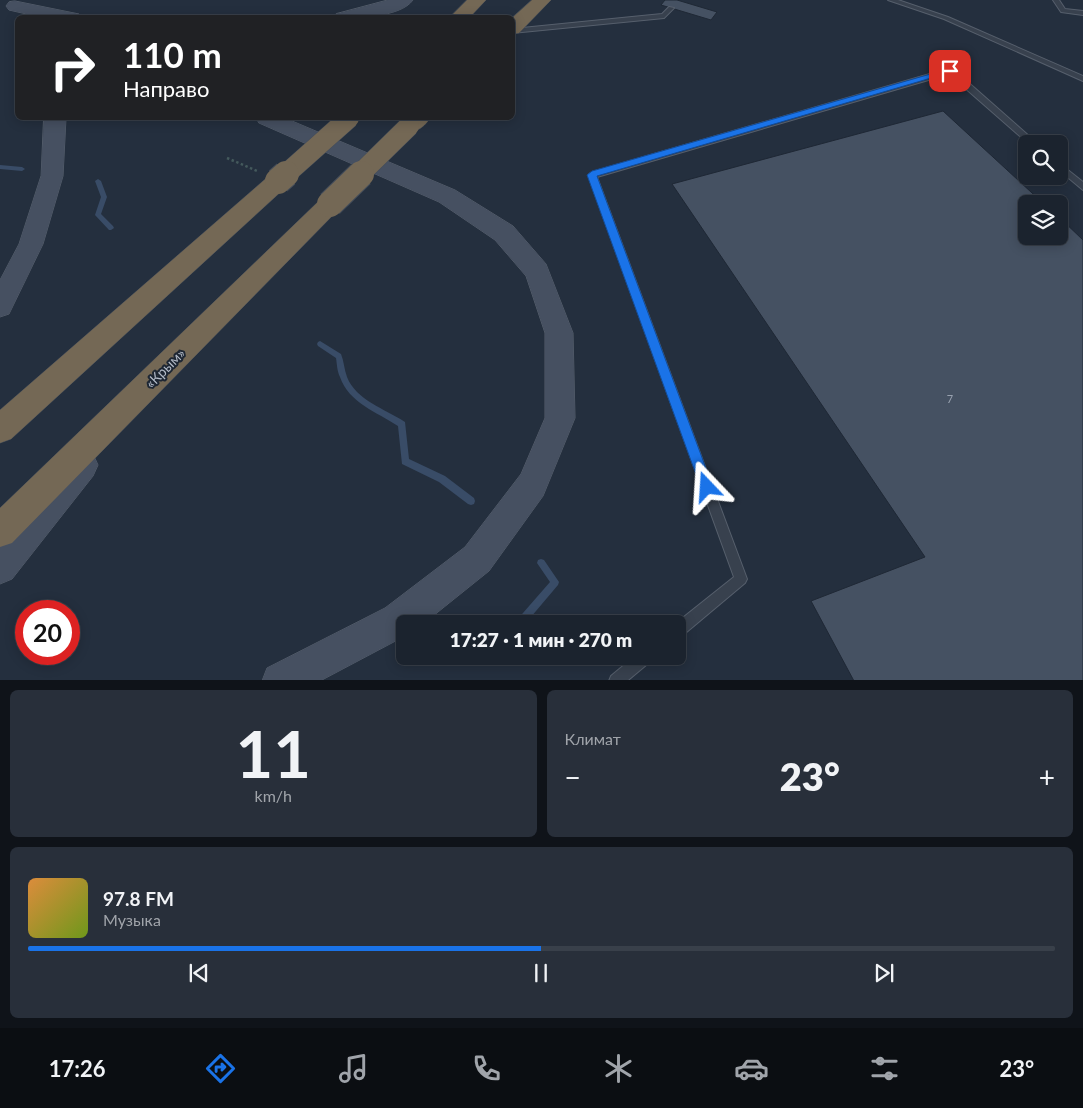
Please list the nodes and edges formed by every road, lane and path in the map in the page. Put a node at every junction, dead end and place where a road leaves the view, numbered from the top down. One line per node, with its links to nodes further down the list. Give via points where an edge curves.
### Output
1 (404, 0): 11 (main road)
2 (476, 0): 12 (highway)
3 (542, 0): 13 (highway)
4 (891, 0): 15 (lane, via 946,18)
5 (1056, 0): 8 (lane, via 1062,11)
6 (671, 8): 14 (lane, via 664,16)
7 (7, 10): 9 (main road); 10 (main road)
8 (1083, 13)
9 (28, 15)
10 (48, 15)
11 (355, 15)
12 (461, 15)
13 (515, 27)
14 (515, 30)
15 (1083, 79)
16 (56, 120): 25 (main road, via 52,176 31,244)
17 (272, 120): 31 (main road, via 447,196 497,228 537,271 559,333 560,418 532,485 476,559 398,621)
18 (347, 120): 23 (highway, bridge)
19 (414, 122): 26 (highway, «Крым», bridge)
20 (1024, 135): 29 (lane, via 950,71 592,175 741,579)
21 (227, 158): 23 (path)
22 (1068, 174): 24 (lane)
23 (278, 181): 27 (highway)
24 (1083, 187)
25 (0, 306)
26 (140, 393): 28 (main road)
27 (0, 429)
28 (2, 557)
29 (686, 624)
30 (635, 665): 32 (lane)
31 (280, 680)
32 (616, 680)

